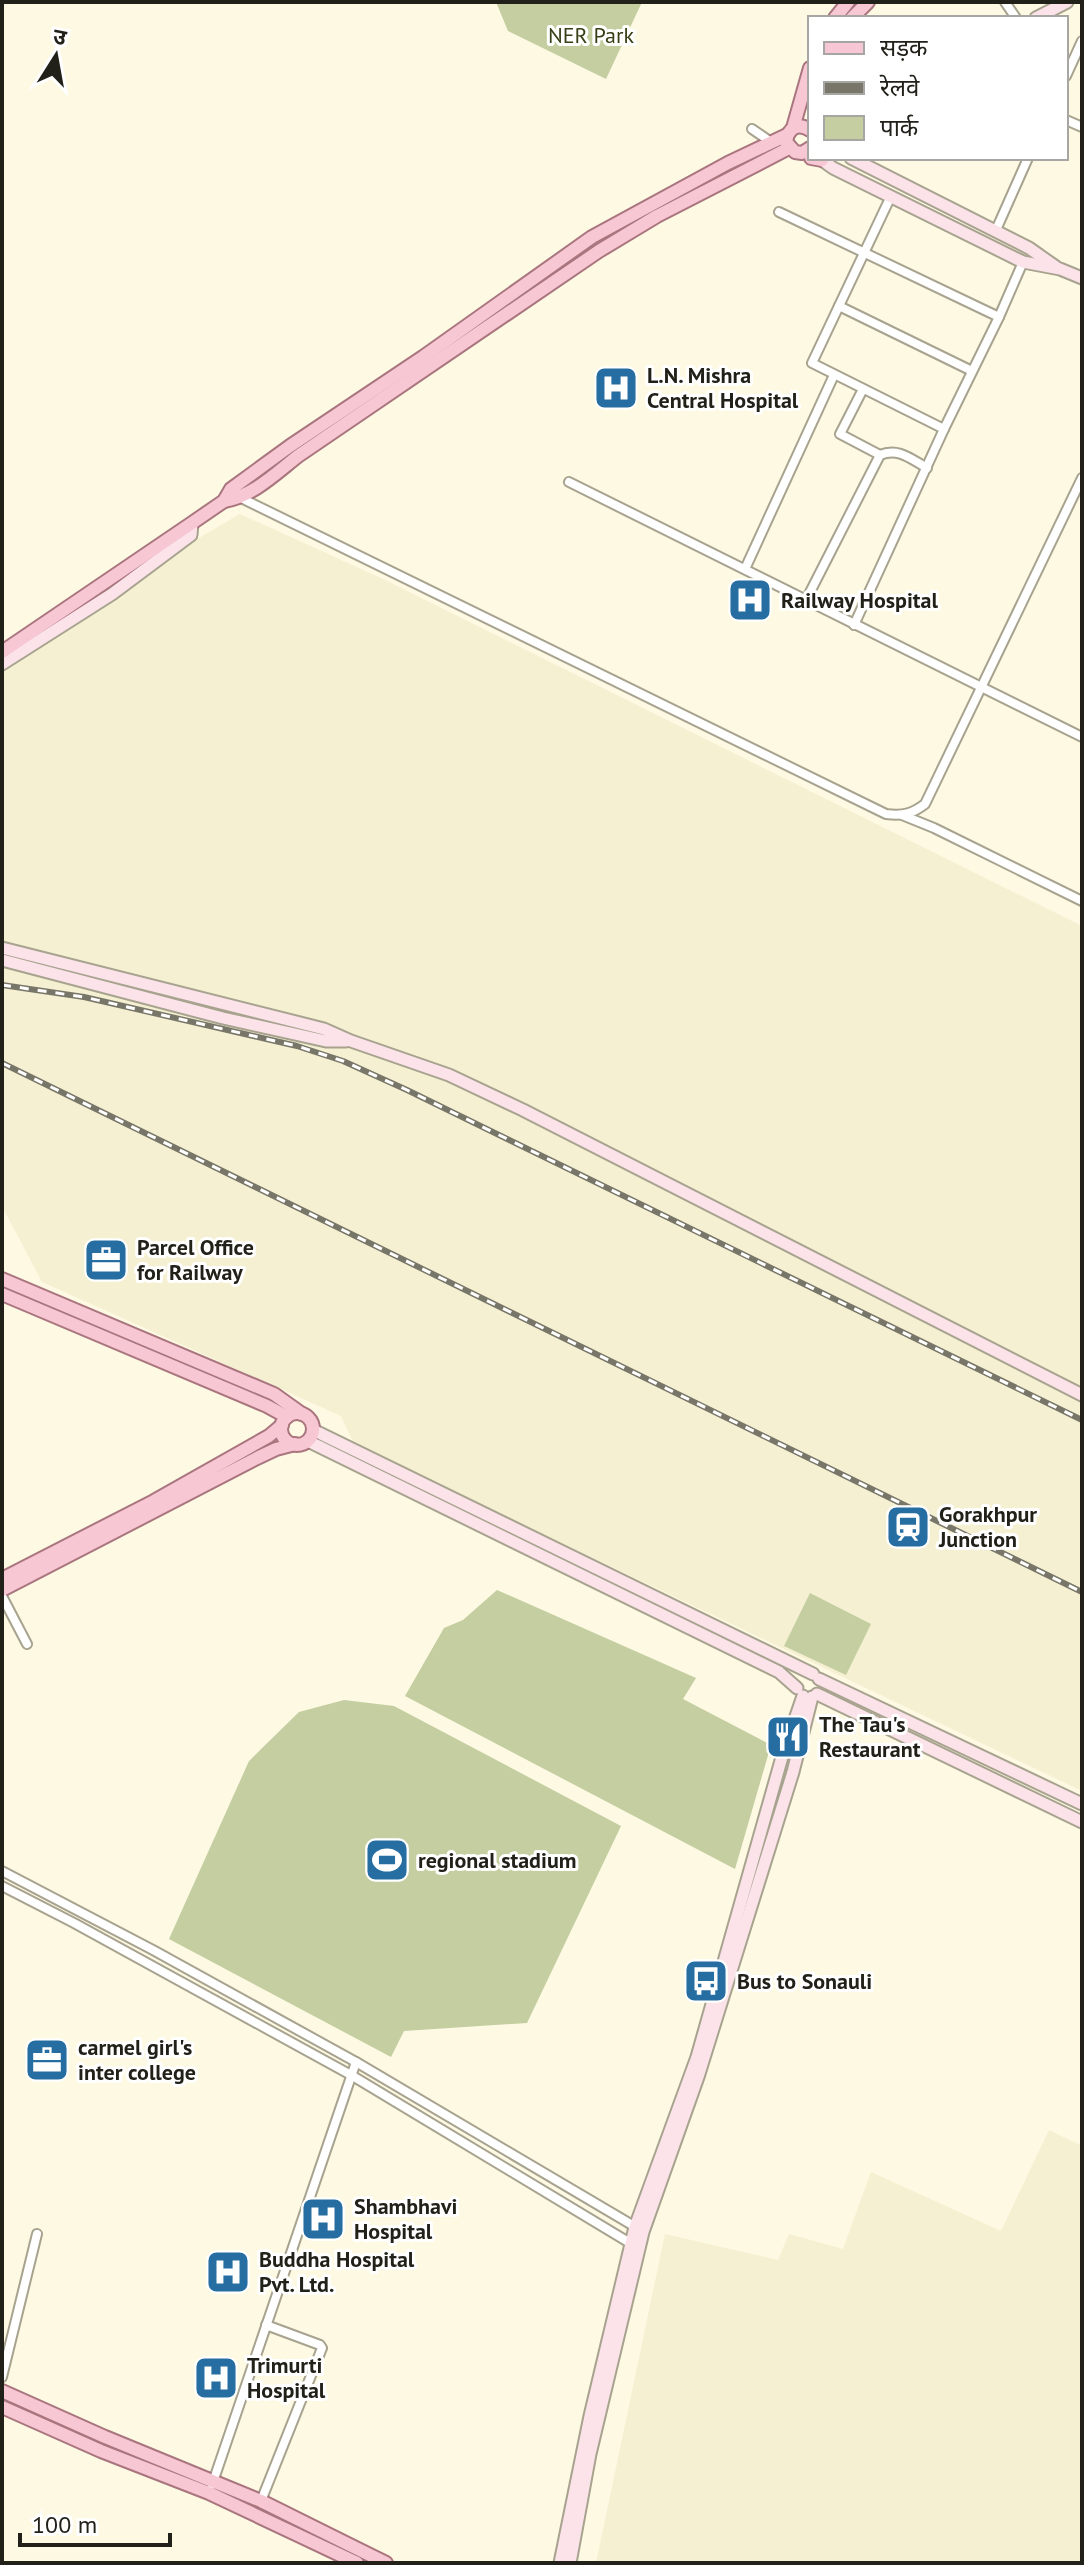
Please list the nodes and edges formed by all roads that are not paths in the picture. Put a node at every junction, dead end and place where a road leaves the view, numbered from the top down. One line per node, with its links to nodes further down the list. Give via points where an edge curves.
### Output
1 (1067, 2): 2 (main road)
2 (1040, 16)
3 (1082, 41): 4 (street)
4 (1068, 72)
5 (808, 74): 6 (main road)
6 (798, 104): 8 (main road); 8 (main road)
7 (752, 129): 8 (street)
8 (791, 135): 9 (main road); 30 (main road, via 592,237)
9 (808, 154)
10 (821, 160): 13 (main road)
11 (855, 160): 15 (main road)
12 (1027, 160): 15 (street)
13 (891, 196): 16 (street); 17 (main road)
14 (779, 212): 16 (street)
15 (996, 230): 18 (main road)
16 (864, 253): 20 (street); 21 (street)
17 (1023, 262): 18 (main road); 21 (street)
18 (1060, 269): 19 (main road)
19 (1082, 278)
20 (839, 306): 22 (street); 23 (street, via 812,363)
21 (999, 317): 22 (street)
22 (972, 371): 25 (street)
23 (834, 375): 24 (street); 32 (street)
24 (863, 389): 25 (street); 26 (street, via 840,434)
25 (944, 429): 27 (street)
26 (880, 455): 27 (street, via 898,452); 33 (street)
27 (927, 468): 34 (street)
28 (1082, 478): 37 (street)
29 (569, 482): 32 (street)
30 (235, 494): 31 (main road); 39 (street, via 886,814)
31 (192, 523): 35 (main road); 36 (main road, via 191,535 179,547)
32 (745, 569): 33 (street)
33 (806, 600): 34 (street)
34 (854, 625): 37 (street)
35 (2, 652)
36 (2, 664)
37 (980, 688): 38 (street); 39 (street, via 925,804)
38 (1082, 737)
39 (902, 815): 40 (street)
40 (1082, 901)
41 (2, 948): 43 (main road, via 324,1029)
42 (2, 960): 43 (main road, via 311,1038)
43 (351, 1041): 46 (main road, via 449,1075 523,1110)
44 (2, 1279): 47 (main road, via 274,1394)
45 (2, 1294): 48 (main road, via 267,1406)
46 (1082, 1395)
47 (302, 1414): 48 (main road); 49 (main road, via 309,1418)
48 (284, 1421): 49 (main road, via 287,1441); 50 (main road, via 269,1436 154,1501)
49 (305, 1438): 51 (main road); 54 (main road); 55 (main road, via 779,1672)
50 (2, 1579)
51 (2, 1590)
52 (2, 1596): 53 (street)
53 (27, 1644)
54 (816, 1677): 55 (main road, via 821,1686); 55 (main road, via 799,1678); 56 (main road)
55 (807, 1694): 57 (main road); 64 (main road, via 793,1772 703,2064)
56 (1082, 1804)
57 (1082, 1822)
58 (2, 1871): 60 (street)
59 (2, 1886): 61 (street)
60 (283, 2022): 61 (street); 62 (street)
61 (277, 2034): 63 (street)
62 (356, 2062): 63 (street); 64 (street)
63 (351, 2075): 66 (street); 67 (street)
64 (639, 2230): 66 (main road)
65 (37, 2234): 68 (street)
66 (635, 2246): 76 (main road, via 590,2416); 77 (main road)
67 (266, 2325): 71 (street); 73 (street, via 322,2348)
68 (2, 2377)
69 (2, 2391): 71 (main road)
70 (2, 2407): 72 (main road)
71 (213, 2480): 72 (street); 73 (main road)
72 (209, 2493): 74 (main road)
73 (261, 2501): 75 (main road)
74 (357, 2563)
75 (386, 2563)
76 (560, 2563)
77 (570, 2563)

